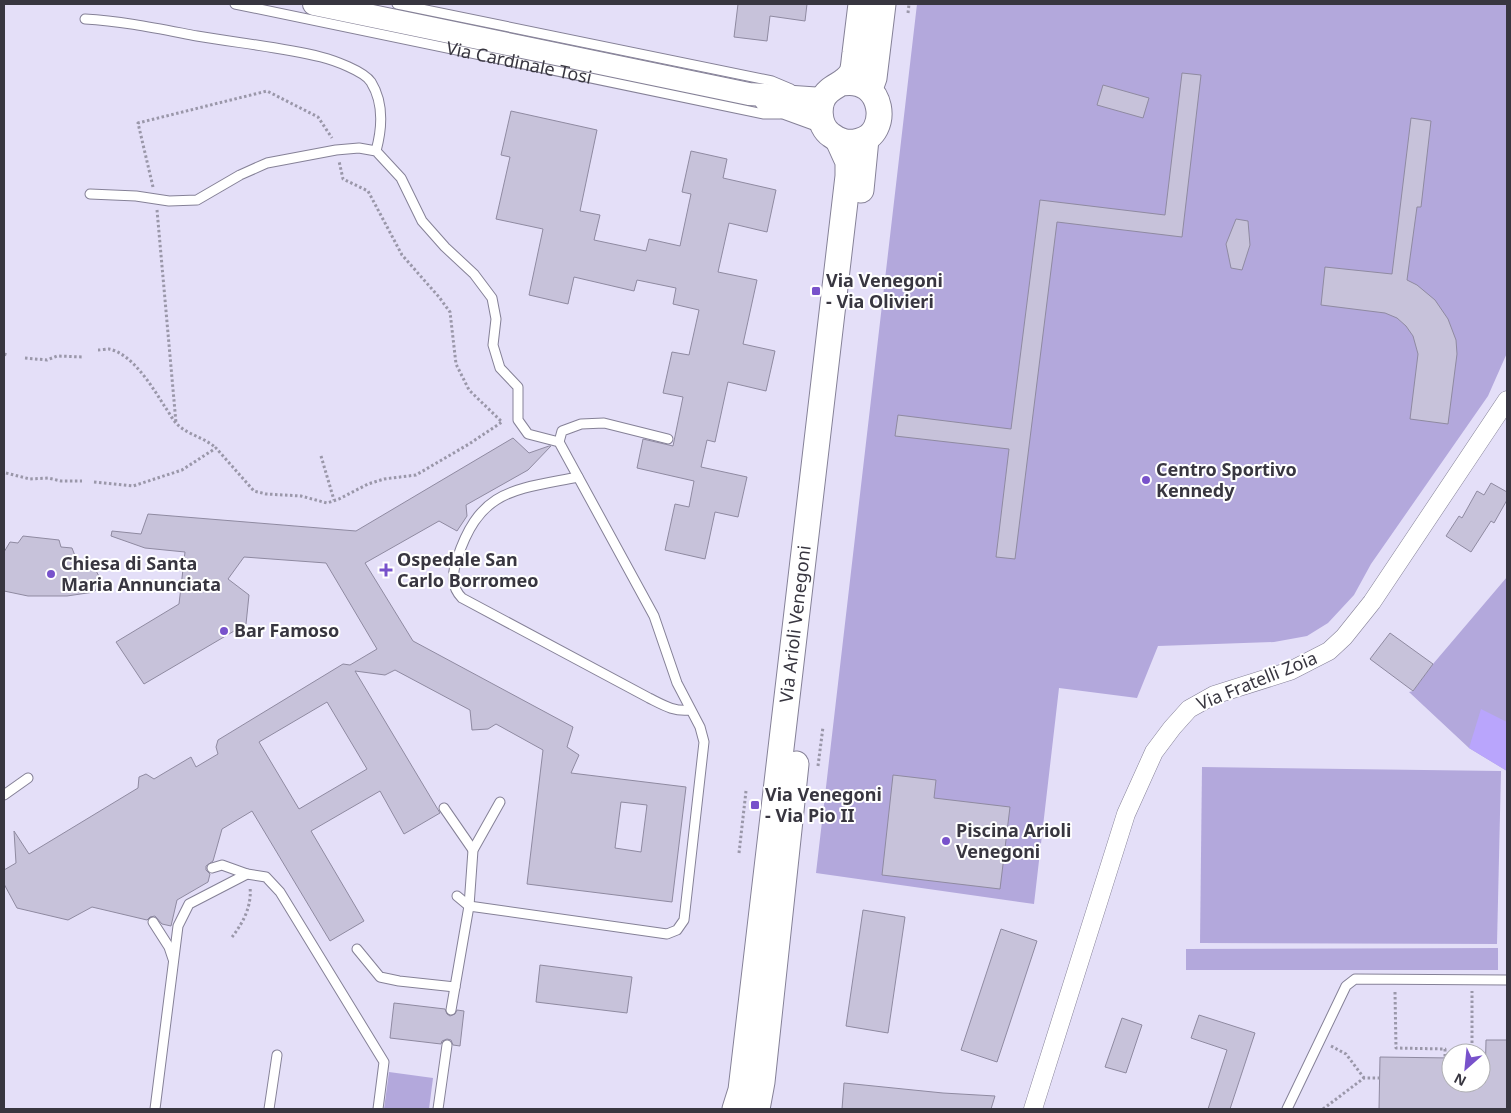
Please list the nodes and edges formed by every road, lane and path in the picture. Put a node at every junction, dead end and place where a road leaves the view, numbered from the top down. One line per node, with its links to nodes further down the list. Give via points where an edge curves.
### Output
1 (235, 4): 13 (lane, Via Cardinale Tosi, via 764,114)
2 (314, 4): 9 (street, Via Cardinale Tosi)
3 (398, 4): 9 (lane, Via Cardinale Tosi)
4 (861, 4): 11 (main road, via 853,71)
5 (883, 4): 12 (main road)
6 (909, 4): 7 (path)
7 (908, 13)
8 (85, 19): 17 (lane, via 132,23 288,50 350,67 370,80 380,106 381,132)
9 (482, 29): 10 (street, Via Cardinale Tosi)
10 (722, 79): 13 (street, Via Cardinale Tosi, via 748,94); 13 (lane, Via Cardinale Tosi, via 772,80)
11 (843, 83): 12 (main road); 13 (main road, via 828,91)
12 (870, 89): 14 (main road, via 880,110 876,129)
13 (813, 108): 15 (main road, via 827,133)
14 (866, 139): 15 (main road, via 848,143); 69 (main road, Via Arioli Venegoni)
15 (838, 140): 68 (main road, Via Arioli Venegoni, via 848,162 848,176 741,1090)
16 (336, 150): 17 (lane, via 359,148); 19 (lane, via 267,163 197,200); 19 (path, via 336,143 318,117 266,91 138,123); 33 (path, via 344,179 368,191 402,256 450,312 456,364 470,390 502,422 416,475 384,479)
17 (376, 151): 26 (lane, via 400,178 422,221 474,274 492,298 496,319 493,345 500,368 518,387 518,420 528,434)
18 (90, 194): 19 (lane)
19 (156, 199): 24 (path)
20 (98, 350): 24 (path, via 109,349 132,361)
21 (25, 358): 22 (path)
22 (84, 358)
23 (1507, 400): 70 (street, Via Fratelli Zoia, via 1372,602 1344,637 1329,651 1290,672 1214,695 1189,710 1154,752 1126,814)
24 (176, 423): 27 (path)
25 (668, 438): 26 (lane, via 604,423 581,424 562,431)
26 (559, 442): 30 (lane)
27 (216, 448): 32 (path, via 182,470 133,486); 33 (path, via 254,491 301,496 327,503)
28 (321, 456): 33 (path)
29 (6, 473): 31 (path, via 30,479)
30 (578, 477): 34 (lane, via 654,616); 34 (lane, via 498,497 479,513 462,542 454,568 456,592 670,709)
31 (82, 481)
32 (94, 482)
33 (334, 500)
34 (690, 710): 47 (lane, via 704,742 684,920 677,930 667,934)
35 (823, 727): 36 (path)
36 (818, 770)
37 (28, 778): 39 (lane)
38 (746, 791): 43 (path)
39 (4, 796)
40 (500, 802): 42 (lane)
41 (444, 808): 42 (lane)
42 (473, 850): 47 (lane)
43 (739, 853)
44 (212, 868): 45 (lane, via 222,865)
45 (247, 874): 49 (path, via 249,904 241,925); 51 (lane, via 189,904 178,926); 66 (lane, via 266,877 280,892 384,1062)
46 (457, 896): 47 (lane)
47 (469, 906): 55 (lane)
48 (153, 922): 51 (lane)
49 (232, 937)
50 (357, 949): 55 (lane, via 380,977)
51 (174, 960): 64 (lane)
52 (1395, 979): 53 (lane); 57 (lane, via 1355,979 1346,986); 60 (path, via 1396,1048)
53 (1472, 980): 54 (lane); 58 (path)
54 (1507, 980)
55 (454, 987): 56 (lane)
56 (452, 1010)
57 (1319, 1042): 62 (path, via 1346,1054); 71 (lane)
58 (1472, 1043)
59 (447, 1045): 67 (lane)
60 (1441, 1048)
61 (277, 1055): 65 (lane)
62 (1364, 1078): 63 (path); 72 (path)
63 (1380, 1078)
64 (156, 1109)
65 (270, 1109)
66 (378, 1109)
67 (438, 1109)
68 (735, 1109)
69 (757, 1109)
70 (1033, 1109)
71 (1287, 1109)
72 (1322, 1109)

